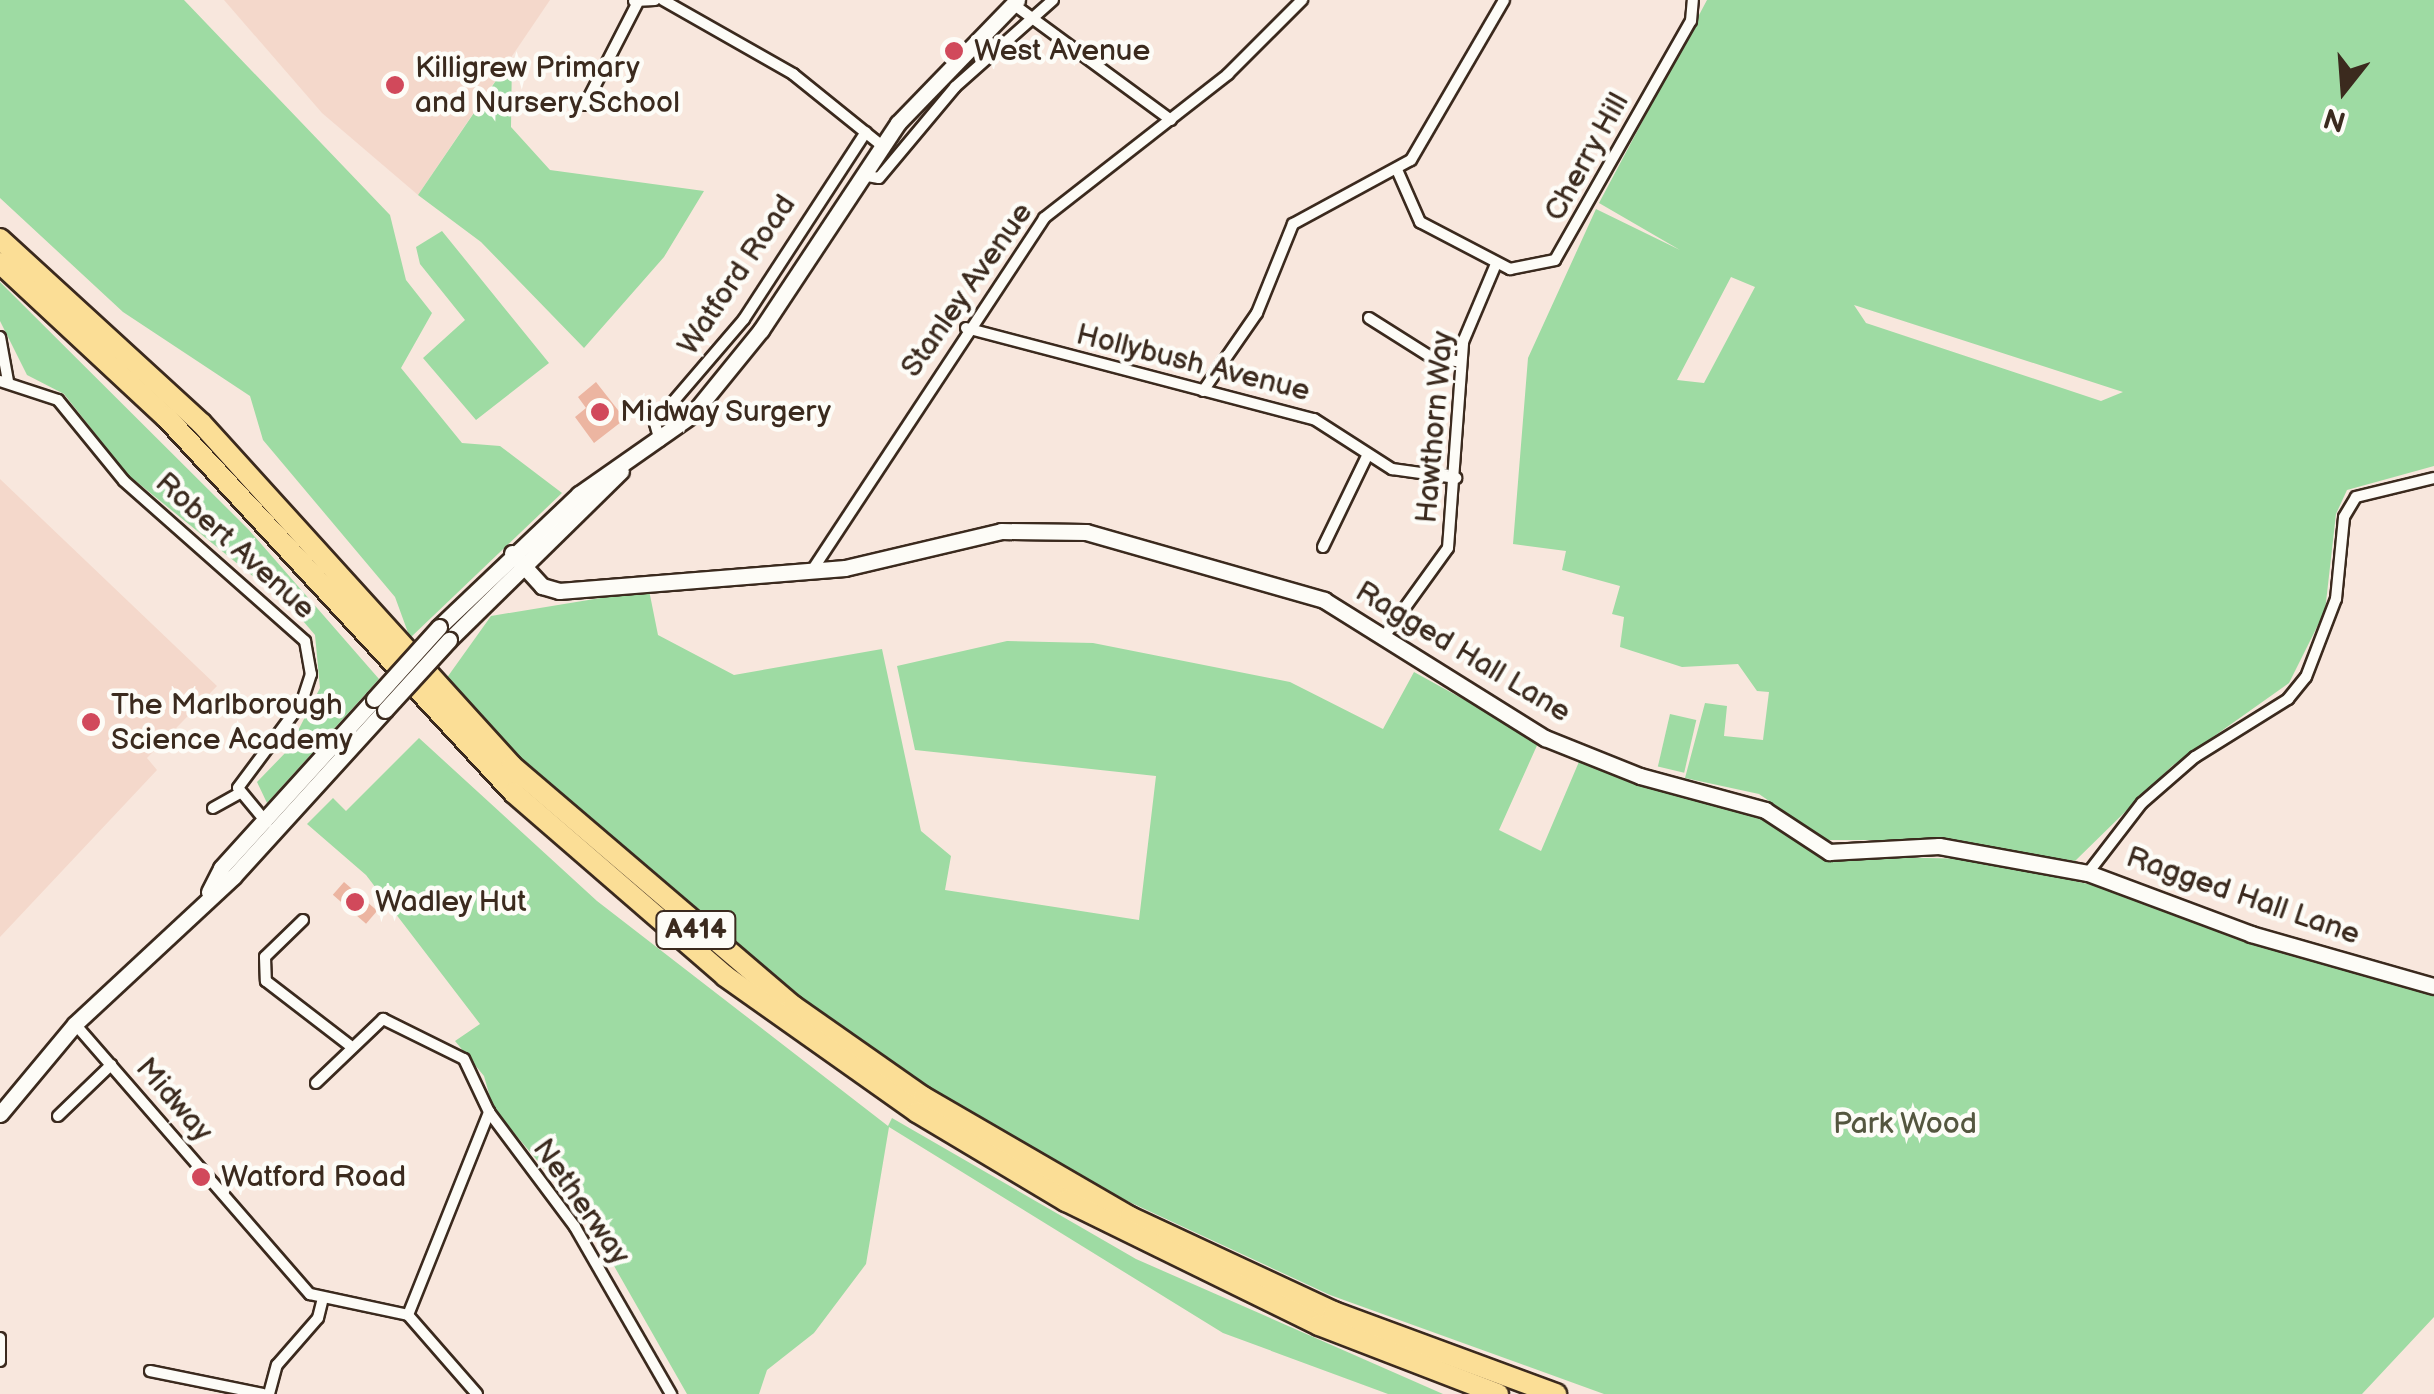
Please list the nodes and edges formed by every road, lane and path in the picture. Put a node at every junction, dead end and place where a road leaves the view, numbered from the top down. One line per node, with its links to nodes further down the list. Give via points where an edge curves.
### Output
1 (655, 0): 7 (street)
2 (663, 0): 12 (street, via 793,74)
3 (1053, 0): 9 (street)
4 (1302, 0): 11 (street, Stanley Avenue)
5 (1504, 0): 14 (street)
6 (1693, 0): 18 (street, Cherry Hill, via 1691,21 1566,248 1528,271)
7 (635, 2): 10 (street)
8 (1015, 2): 9 (street); 13 (street, Watford Road)
9 (1032, 20): 11 (street); 15 (street, via 955,87 877,180)
10 (586, 104)
11 (1171, 120): 20 (street, Stanley Avenue, via 1044,218)
12 (866, 132): 13 (street); 25 (street, Watford Road, via 711,364 655,422)
13 (882, 145): 15 (street, Watford Road)
14 (1398, 172): 18 (street, via 1414,217); 24 (street, via 1319,203 1293,224 1257,313)
15 (860, 174): 25 (street, Watford Road, via 722,382)
16 (0, 239): 55 (highway, A414, via 201,423 512,766 793,1006 923,1097 1130,1216 1334,1312)
17 (0, 263): 54 (highway, A414, via 179,430 514,793 725,976 917,1112 1066,1201 1319,1326)
18 (1496, 264): 22 (street, Hawthorn Way, via 1468,322)
19 (1369, 318): 22 (street, via 1431,356)
20 (966, 328): 24 (street, Hollybush Avenue); 31 (street, Stanley Avenue)
21 (0, 337): 23 (street)
22 (1461, 362): 27 (street, Hawthorn Way)
23 (4, 381): 33 (street, Robert Avenue, via 58,400 124,481 304,642 311,674 302,702 242,778)
24 (1204, 390): 26 (street, Hollybush Avenue, via 1314,418)
25 (660, 442): 30 (street, Watford Road)
26 (1368, 456): 27 (street, Hollybush Avenue, via 1414,475); 29 (street)
27 (1456, 478): 32 (street, Hawthorn Way, via 1442,561)
28 (2434, 478): 36 (street, via 2356,497 2342,529 2336,598 2306,677 2288,699 2195,757 2142,802)
29 (1323, 547)
30 (517, 559): 31 (street, Ragged Hall Lane, via 559,591); 35 (street, Watford Road, bridge)
31 (811, 572): 32 (street, Ragged Hall Lane, via 990,533 1068,529 1279,583 1342,609)
32 (1382, 638): 36 (street, Ragged Hall Lane, via 1545,738 1640,776 1765,810 1829,852 1939,846)
33 (238, 794): 34 (street); 35 (street)
34 (212, 808)
35 (270, 825): 39 (street, Watford Road)
36 (2088, 873): 38 (street, Ragged Hall Lane, via 2250,934)
37 (303, 920): 40 (street, via 271,949 264,975)
38 (2434, 986)
39 (75, 1024): 41 (street, Midway); 44 (street, Watford Road)
40 (350, 1046): 42 (street); 43 (street, Netherway, via 388,1019 470,1065)
41 (112, 1065): 45 (street); 46 (street, Midway, via 306,1290)
42 (316, 1083)
43 (489, 1112): 47 (street); 53 (street, Netherway, via 575,1227)
44 (0, 1114)
45 (58, 1116)
46 (323, 1298): 47 (street); 51 (street, via 318,1318 284,1352)
47 (408, 1315): 52 (street)
48 (0, 1338): 49 (street)
49 (0, 1360)
50 (150, 1372): 51 (street)
51 (266, 1394)
52 (477, 1394)
53 (670, 1394)
54 (1498, 1394)
55 (1556, 1394)

